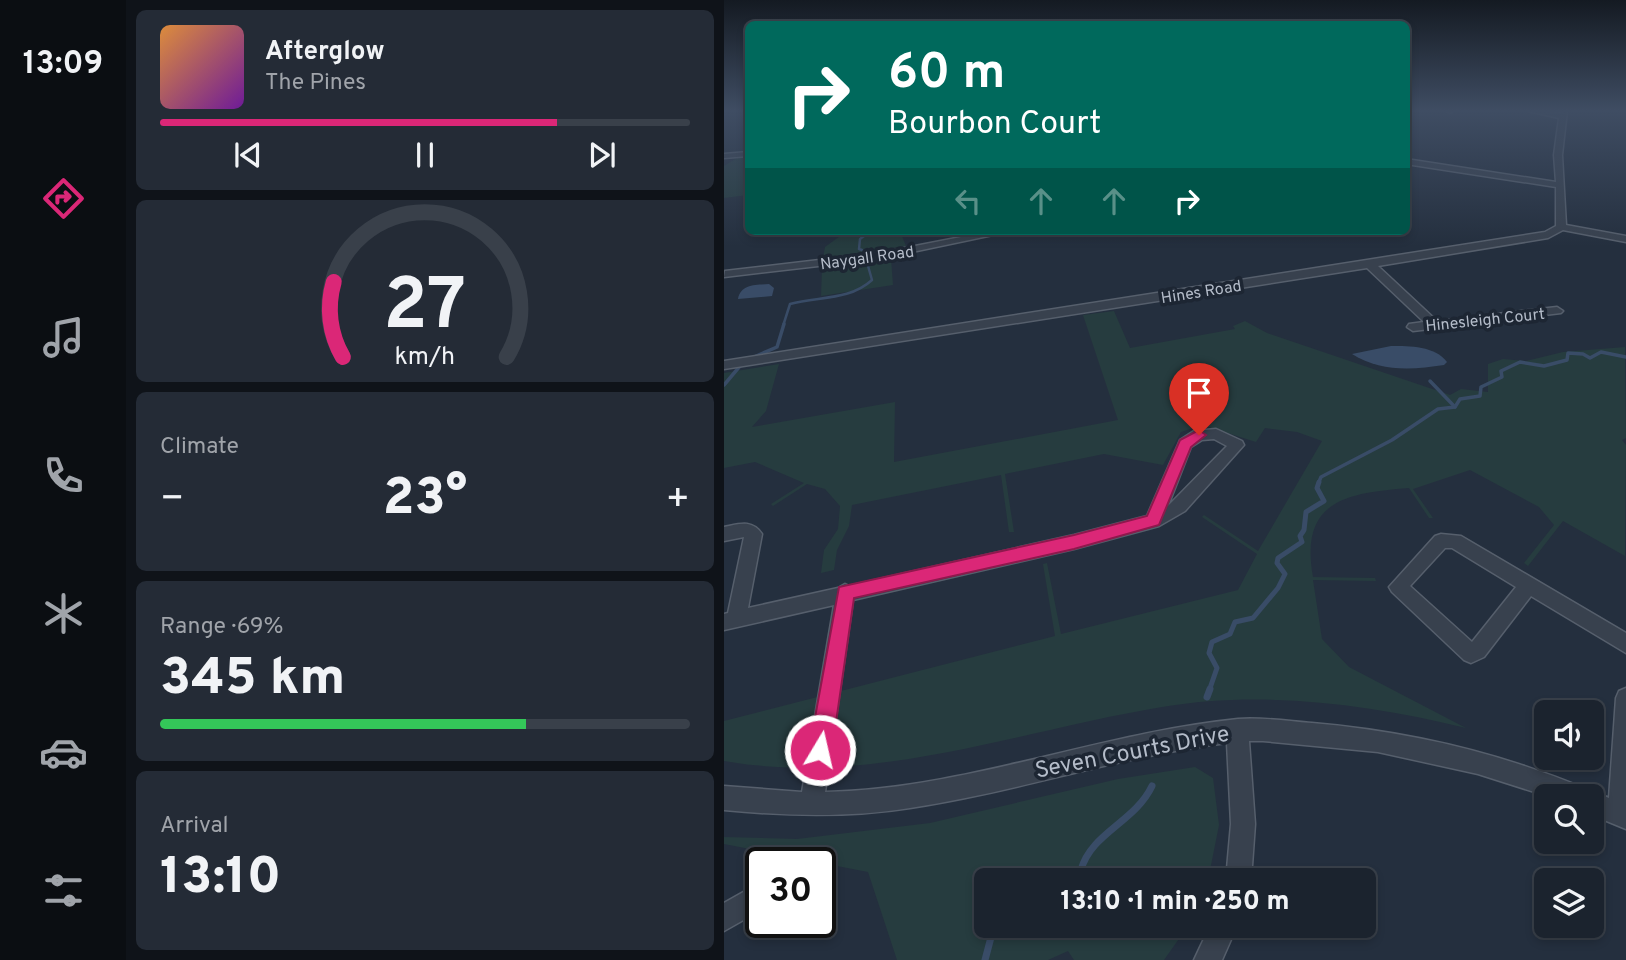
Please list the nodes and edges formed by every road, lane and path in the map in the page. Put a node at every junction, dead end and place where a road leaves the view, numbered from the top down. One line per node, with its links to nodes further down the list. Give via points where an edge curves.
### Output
1 (1559, 156): 5 (street)
2 (1410, 162): 3 (street)
3 (1450, 168): 4 (street); 5 (street)
4 (1415, 172)
5 (1561, 185): 6 (street)
6 (1561, 227): 8 (street); 9 (street, Hines Road, via 1533,239)
7 (987, 235): 10 (street, Naygall Road, via 879,256)
8 (1625, 239)
9 (1370, 265): 12 (street); 14 (street, Hines Road)
10 (725, 274)
11 (1557, 311): 12 (street, Hinesleigh Court)
12 (1433, 324): 13 (street, Hinesleigh Court)
13 (1413, 327)
14 (724, 365)
15 (1153, 521): 15 (street, via 1187,499 1237,445 1216,435 1199,435 1185,444); 18 (street)
16 (724, 534): 19 (street, via 745,530 753,534)
17 (1528, 586): 17 (street, via 1471,654 1398,587 1441,541 1455,541); 20 (street)
18 (845, 592): 19 (street); 25 (street)
19 (730, 620)
20 (1625, 644)
21 (1625, 698): 27 (street)
22 (1237, 730): 23 (street, Seven Courts Drive, via 1355,737 1426,748); 25 (street, Seven Courts Drive, via 1119,750 910,796); 28 (street, via 1244,802)
23 (1542, 784)
24 (724, 798): 25 (street, Seven Courts Drive)
25 (812, 803)
26 (1604, 808): 27 (street)
27 (1623, 815)
28 (1241, 868)
29 (745, 903): 30 (street)
30 (725, 914)
31 (1218, 938): 32 (street)
32 (1208, 960)

